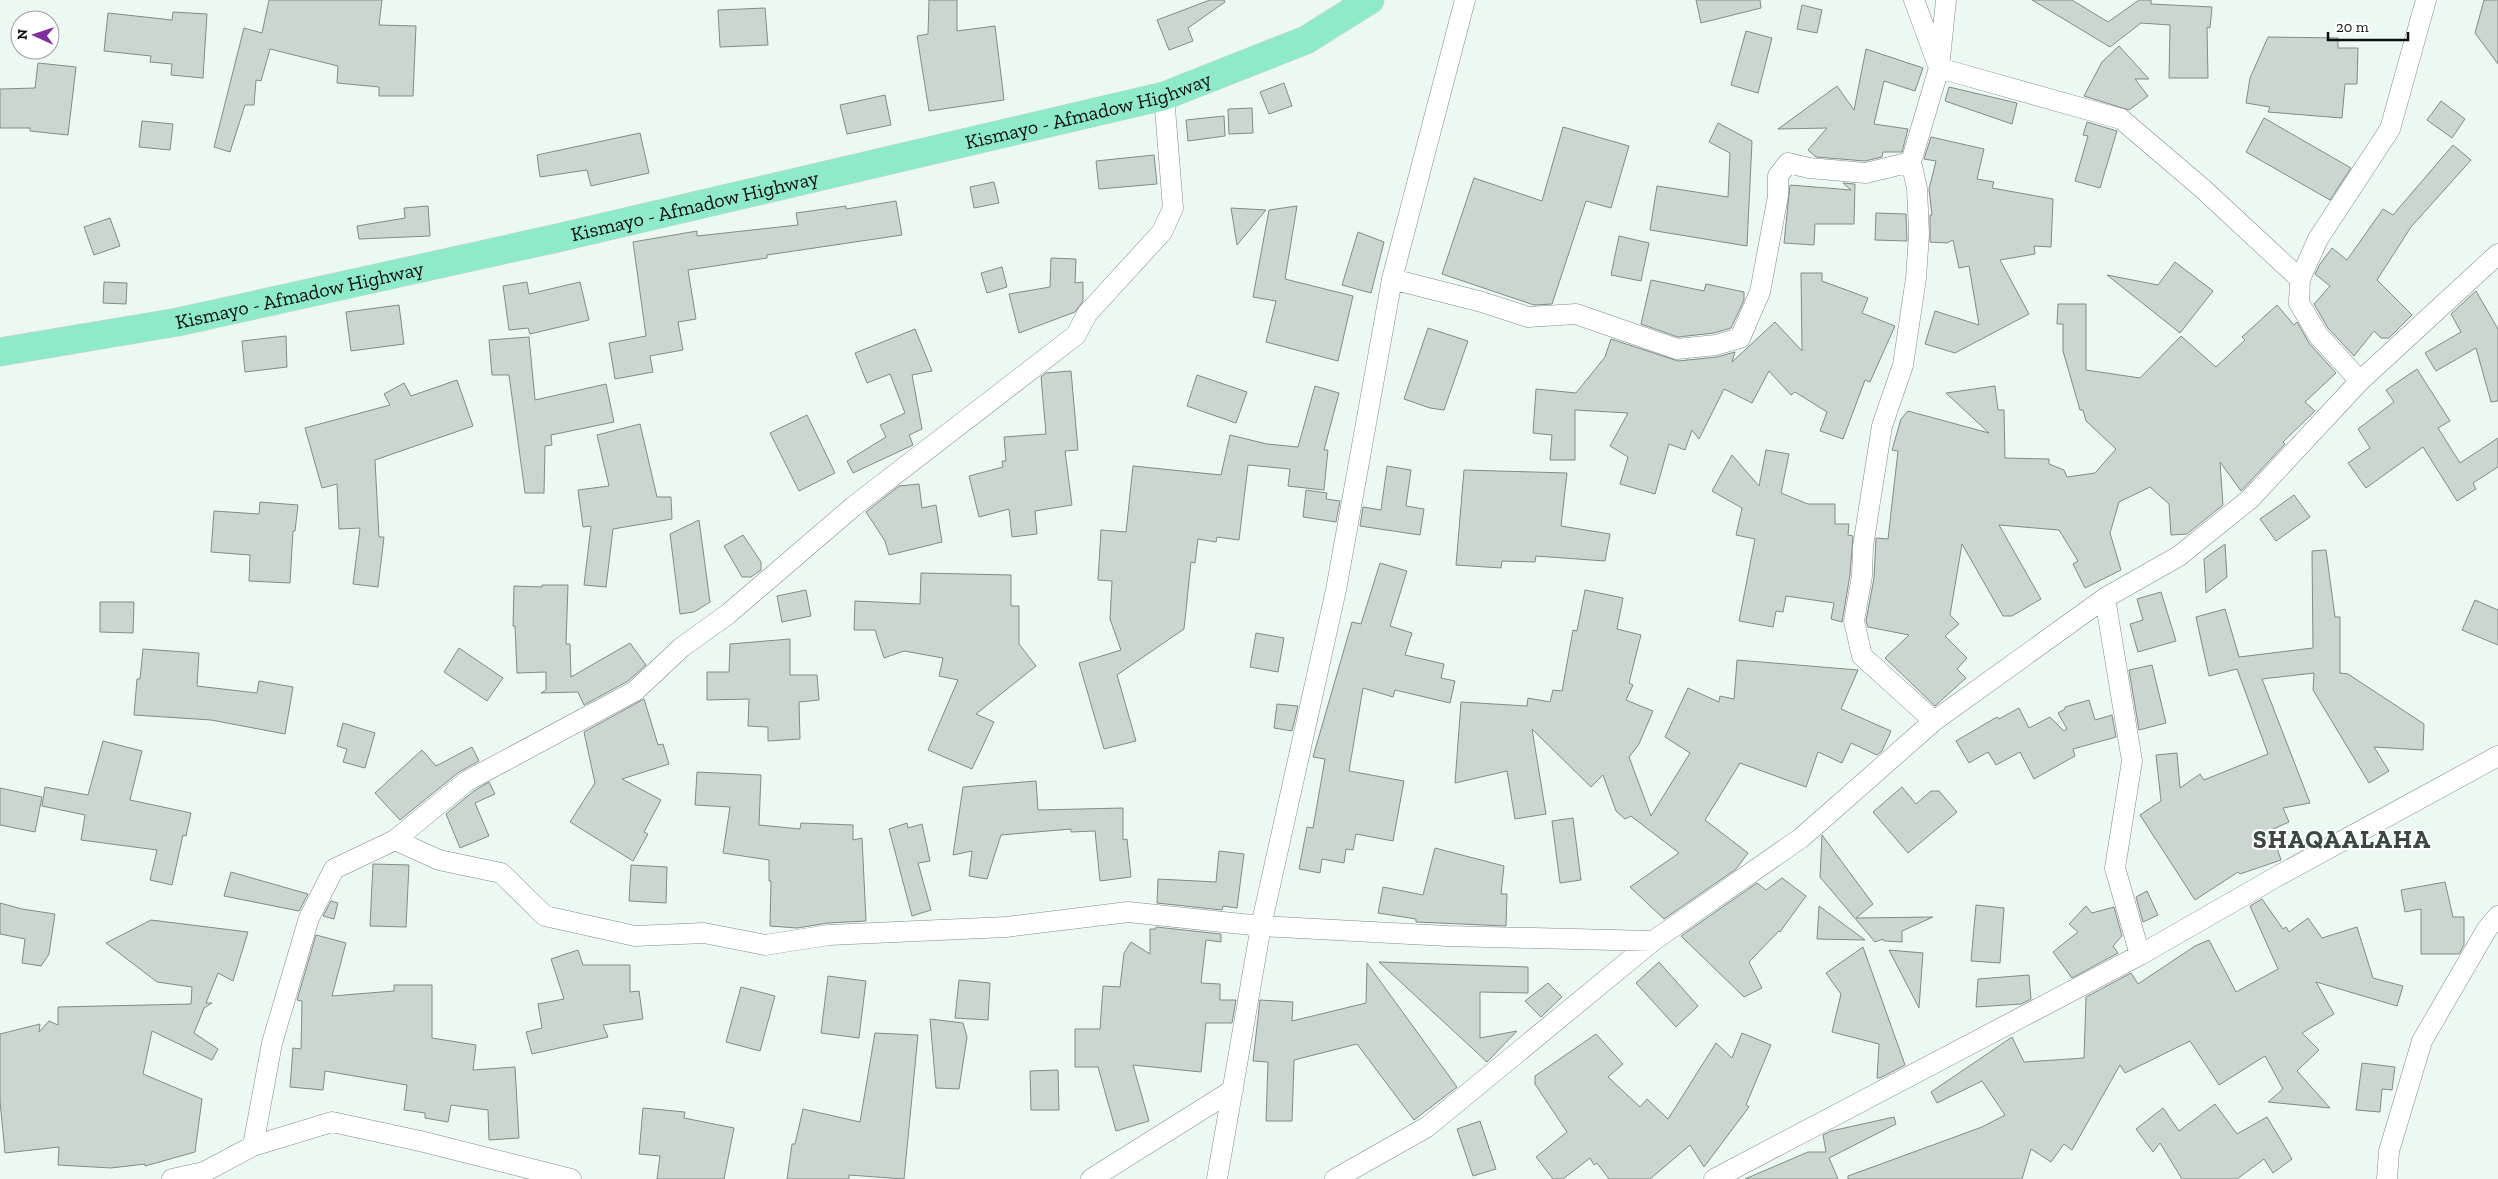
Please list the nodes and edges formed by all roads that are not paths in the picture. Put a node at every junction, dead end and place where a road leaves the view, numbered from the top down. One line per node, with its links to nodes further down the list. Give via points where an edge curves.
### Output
1 (1370, 0): 7 (main road, Kismayo - Afmadow Highway, via 1306,40)
2 (1465, 0): 10 (street)
3 (1914, 0): 6 (street)
4 (1946, 0): 6 (street)
5 (2426, 0): 11 (street, via 2390,129 2318,238)
6 (1939, 68): 8 (street); 11 (street, via 2121,119 2202,188)
7 (1164, 96): 12 (main road, Kismayo - Afmadow Highway, via 552,239 178,322); 17 (street, via 1173,208 1162,232 1086,314 1076,335 854,506 728,614 682,647 635,692 467,781)
8 (1911, 162): 10 (street, via 1866,173 1788,163 1778,176 1778,196 1760,292 1740,338 1716,345 1677,349 1576,314 1528,317); 15 (street, via 1917,188 1916,278 1903,365 1882,426 1854,621 1862,656)
9 (2498, 254): 13 (street)
10 (1392, 279): 19 (street, via 1336,590)
11 (2300, 279): 13 (street, via 2299,303 2318,335)
12 (0, 352)
13 (2360, 381): 14 (street, via 2250,499 2179,556)
14 (2105, 598): 15 (street); 21 (street, via 2132,761 2115,868)
15 (1934, 721): 20 (street, via 1801,838)
16 (2498, 756): 21 (street)
17 (394, 840): 19 (street, via 439,860 501,873 545,916 635,936 704,933 765,944 829,934 1006,927 1128,912); 23 (street, via 334,869 309,918 272,1043)
18 (2498, 916): 30 (street, via 2422,1041 2389,1151)
19 (1261, 926): 20 (street, via 1447,936); 22 (street)
20 (1653, 941): 28 (street, via 1426,1128)
21 (2140, 955): 29 (street)
22 (1233, 1090): 26 (street); 27 (street)
23 (253, 1146): 24 (street, via 204,1172); 25 (street, via 332,1122)
24 (172, 1179)
25 (571, 1179)
26 (1090, 1179)
27 (1218, 1179)
28 (1335, 1179)
29 (1714, 1179)
30 (2387, 1179)

